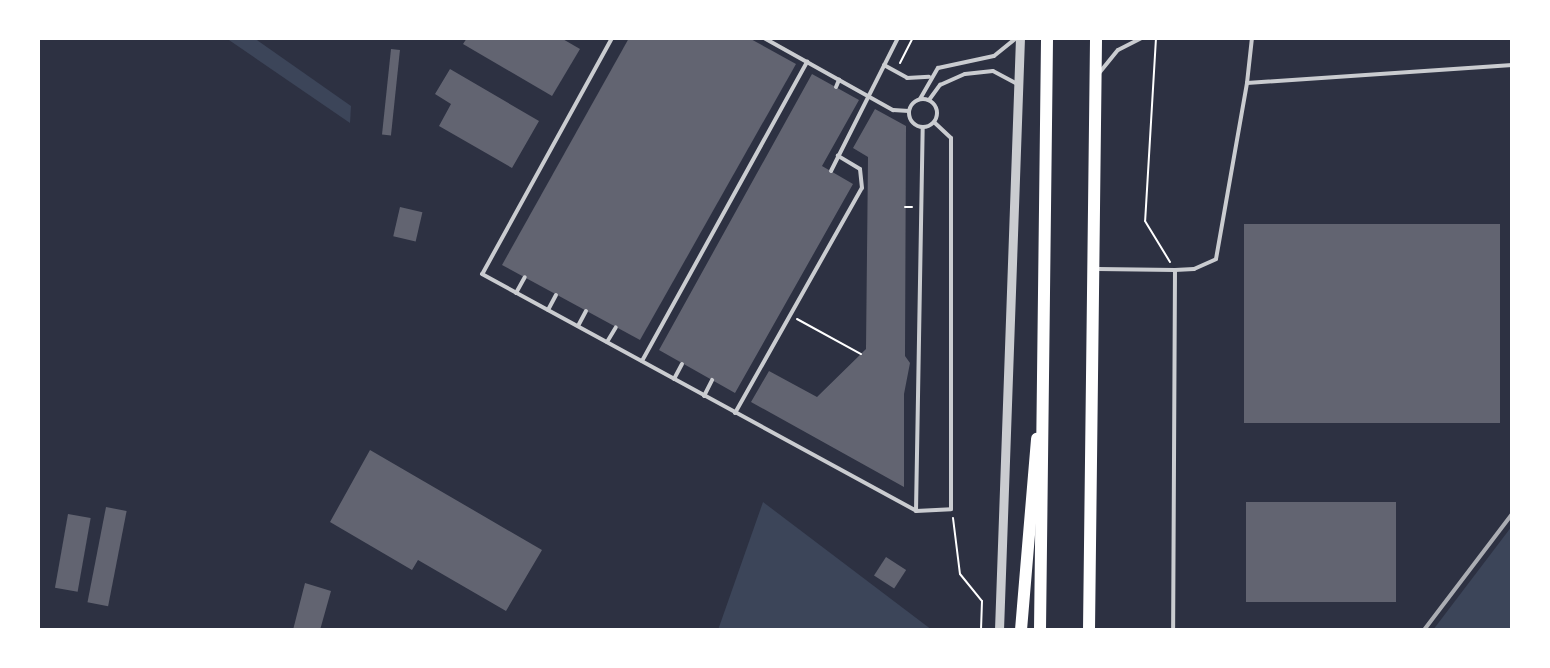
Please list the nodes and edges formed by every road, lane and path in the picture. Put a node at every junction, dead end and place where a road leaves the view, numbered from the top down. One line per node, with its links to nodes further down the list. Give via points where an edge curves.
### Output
1 (612, 38): 34 (lane, via 482,274)
2 (764, 38): 11 (lane)
3 (898, 38): 14 (lane)
4 (913, 38): 16 (path)
5 (1018, 38): 18 (lane, via 994,56 949,62); 21 (street)
6 (1047, 38): 45 (main road)
7 (1096, 38): 17 (main road)
8 (1142, 38): 17 (lane, via 1118,50)
9 (1156, 38): 32 (path, via 1145,221)
10 (1252, 38): 20 (lane)
11 (774, 44): 12 (lane); 13 (lane)
12 (771, 50)
13 (807, 62): 19 (lane); 43 (lane)
14 (884, 65): 16 (lane); 23 (lane)
15 (1512, 65): 20 (lane)
16 (896, 71): 18 (lane, via 907,78)
17 (1096, 76): 31 (main road)
18 (929, 77): 24 (lane)
19 (839, 80): 22 (lane); 23 (lane)
20 (1247, 83): 32 (lane, via 1216,259)
21 (1019, 86): 25 (lane, via 993,71 965,74 940,85); 53 (street)
22 (836, 87)
23 (871, 98): 26 (lane, via 893,110); 29 (lane)
24 (920, 99): 25 (lane); 26 (lane)
25 (929, 100): 27 (lane, via 937,113)
26 (909, 111): 28 (lane, via 912,122)
27 (934, 122): 28 (lane); 50 (lane, via 951,138)
28 (923, 127): 51 (lane)
29 (838, 156): 30 (lane); 38 (lane, via 860,169 862,188)
30 (831, 171)
31 (1097, 269): 32 (lane); 56 (main road)
32 (1175, 270): 57 (lane)
33 (525, 277): 34 (lane)
34 (516, 293): 36 (lane)
35 (556, 295): 36 (lane)
36 (547, 310): 39 (lane)
37 (586, 311): 39 (lane)
38 (791, 315): 42 (path); 49 (lane)
39 (578, 327): 41 (lane)
40 (616, 327): 41 (lane)
41 (607, 343): 43 (lane)
42 (861, 354)
43 (642, 362): 46 (lane)
44 (682, 364): 46 (lane)
45 (1043, 372): 54 (main road); 55 (main road)
46 (674, 379): 48 (lane)
47 (712, 380): 48 (lane)
48 (704, 396): 49 (lane)
49 (735, 413): 51 (lane)
50 (951, 509): 51 (lane); 52 (path, via 960,574 982,601)
51 (916, 511)
52 (981, 630)
53 (999, 630)
54 (1021, 630)
55 (1040, 630)
56 (1089, 630)
57 (1173, 630)

